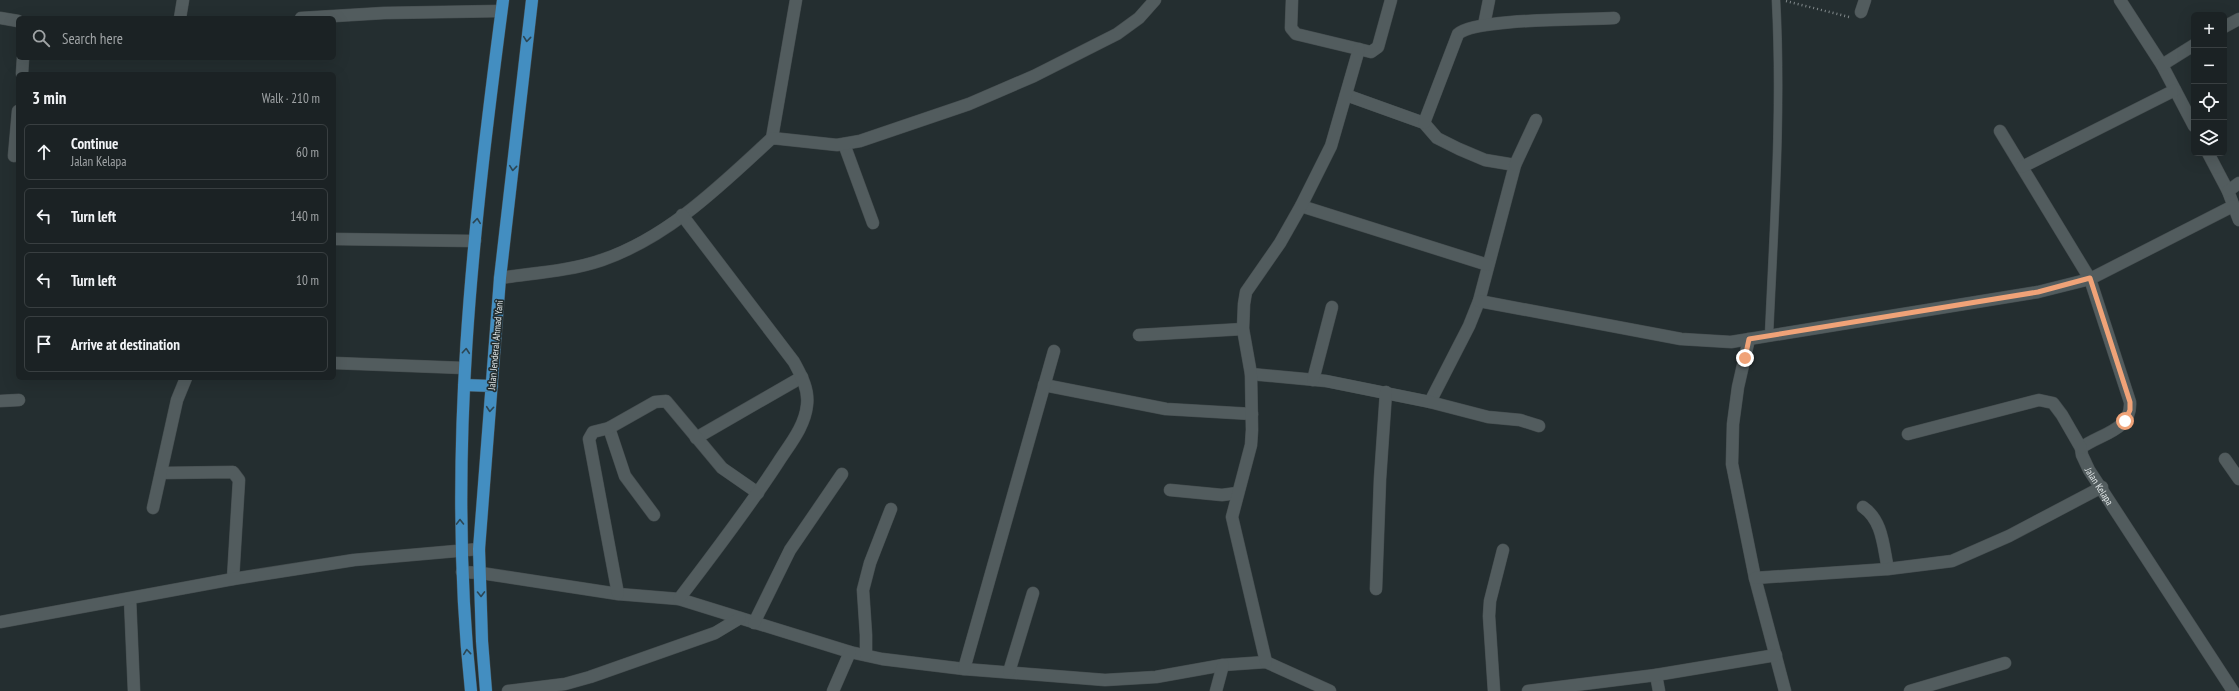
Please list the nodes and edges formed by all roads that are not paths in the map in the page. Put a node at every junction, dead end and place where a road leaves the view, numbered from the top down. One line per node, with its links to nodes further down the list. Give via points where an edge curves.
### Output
1 (183, 0): 13 (street)
2 (532, 0): 49 (highway, Jalan Jenderal Ahmad Yani, one-way to 49)
3 (796, 0): 33 (street)
4 (1155, 0): 34 (street, via 1139,18 1117,34 1034,76 969,104 860,141)
5 (1292, 0): 22 (street, via 1291,28 1296,34)
6 (1391, 0): 22 (street, via 1376,50 1370,52)
7 (1489, 0): 19 (street)
8 (1776, 0): 55 (lane, via 1777,170)
9 (1865, 0): 12 (street)
10 (2120, 0): 24 (street)
11 (502, 5): 14 (street); 47 (highway, one-way to 11)
12 (1861, 12)
13 (180, 16)
14 (335, 16)
15 (0, 18): 18 (street)
16 (1614, 18): 19 (street)
17 (2239, 19): 20 (street)
18 (16, 21)
19 (1484, 24): 30 (street, via 1467,28 1458,34)
20 (2227, 25)
21 (2191, 47): 24 (street)
22 (1359, 49): 27 (street)
23 (23, 60): 25 (street)
24 (2162, 65): 26 (street)
25 (22, 72)
26 (2176, 90): 29 (street); 38 (street)
27 (1346, 95): 30 (street); 41 (street, via 1331,146)
28 (1536, 120): 37 (street)
29 (2191, 120)
30 (1424, 123): 37 (street, via 1437,138 1458,149 1485,160)
31 (2000, 131): 38 (street)
32 (16, 134): 35 (street)
33 (772, 138): 34 (street, via 818,144); 43 (street, via 711,193)
34 (844, 144): 45 (street)
35 (14, 156)
36 (2210, 156): 40 (street)
37 (1515, 165): 48 (street)
38 (2022, 167): 50 (street)
39 (2239, 183): 40 (street)
40 (2228, 191): 42 (street)
41 (1301, 206): 48 (street); 53 (street, via 1268,262 1246,292)
42 (2233, 206): 44 (street); 50 (street)
43 (682, 215): 49 (street, via 639,245 601,260); 61 (street, via 794,362)
44 (2239, 220)
45 (872, 222)
46 (336, 239): 47 (street)
47 (475, 241): 59 (highway, one-way to 47)
48 (1488, 265): 51 (street)
49 (500, 278): 66 (highway, Jalan Jenderal Ahmad Yani)
50 (2090, 278): 55 (street, via 2038,292); 76 (street, via 2130,410 2125,421 2116,428)
51 (1479, 301): 56 (street, via 1681,339 1731,342); 70 (street)
52 (1332, 307): 63 (street)
53 (1242, 329): 54 (street); 60 (street)
54 (1139, 335)
55 (1769, 335): 56 (street)
56 (1749, 339): 95 (street, via 1738,387 1733,424 1732,464)
57 (1054, 351): 65 (street)
58 (336, 363): 59 (street)
59 (464, 368): 64 (highway)
60 (1251, 374): 63 (street); 71 (street)
61 (802, 377): 75 (street); 83 (street, via 807,390 805,418)
62 (185, 380): 78 (street, via 177,400)
63 (1313, 380): 67 (street)
64 (464, 385): 66 (highway); 90 (highway, one-way to 64)
65 (1044, 385): 71 (street, via 1166,409); 111 (street)
66 (492, 386): 89 (highway, Jalan Jenderal Ahmad Yani, one-way to 89)
67 (1386, 392): 70 (street); 97 (street)
68 (19, 400): 69 (street)
69 (0, 401)
70 (1430, 402): 72 (street, via 1488,417 1520,420)
71 (1252, 414): 84 (street, via 1251,445)
72 (1539, 426)
73 (608, 428): 75 (street, via 663,400 670,404); 88 (street, via 625,476); 99 (street, via 593,432 589,438)
74 (1908, 434): 76 (street, Jalan Kelapa, via 2039,400 2053,403)
75 (696, 438): 83 (street, via 728,474)
76 (2081, 448): 81 (street, Jalan Kelapa, via 2089,470)
77 (2225, 459): 80 (street)
78 (161, 473): 86 (street); 96 (street, via 237,474 239,480)
79 (842, 474): 104 (street, via 790,550)
80 (2239, 479)
81 (2102, 487): 92 (street, via 2010,536 1964,557 1952,561); 128 (street, Jalan Kelapa)
82 (1170, 490): 84 (street, via 1217,495)
83 (758, 493): 101 (street)
84 (1238, 493): 108 (street, via 1232,517 1233,529)
85 (1864, 507): 92 (street, via 1872,513 1879,524)
86 (153, 508)
87 (891, 509): 106 (street, via 870,563 863,590)
88 (654, 515)
89 (479, 549): 90 (street); 94 (highway, Jalan Jenderal Ahmad Yani)
90 (460, 550): 93 (highway); 96 (street, via 354,560)
91 (1503, 550): 123 (street, via 1493,583 1489,609)
92 (1888, 569): 95 (street)
93 (462, 572): 94 (street); 117 (highway, one-way to 93)
94 (481, 573): 99 (street); 118 (highway, Jalan Jenderal Ahmad Yani, one-way to 118)
95 (1755, 578): 107 (street)
96 (233, 579): 100 (street)
97 (1376, 589)
98 (1033, 593): 112 (street)
99 (618, 594): 101 (street)
100 (130, 599): 103 (street); 116 (street)
101 (679, 599): 102 (street)
102 (740, 618): 104 (street); 119 (street, via 715,633 590,677 565,684)
103 (0, 622)
104 (754, 623): 105 (street)
105 (850, 652): 106 (street); 120 (street)
106 (866, 655): 111 (street)
107 (1776, 655): 113 (street); 126 (street)
108 (1266, 662): 110 (street); 115 (street)
109 (2005, 663): 127 (street)
110 (1223, 665): 114 (street); 121 (street)
111 (964, 669): 112 (street)
112 (1008, 672): 114 (street)
113 (1656, 675): 124 (street); 125 (street)
114 (1104, 685)
115 (1308, 686): 122 (street)
116 (134, 691)
117 (471, 691)
118 (486, 691)
119 (508, 691)
120 (834, 691)
121 (1216, 691)
122 (1330, 691)
123 (1494, 691)
124 (1528, 691)
125 (1659, 691)
126 (1785, 691)
127 (1910, 691)
128 (2233, 691)

